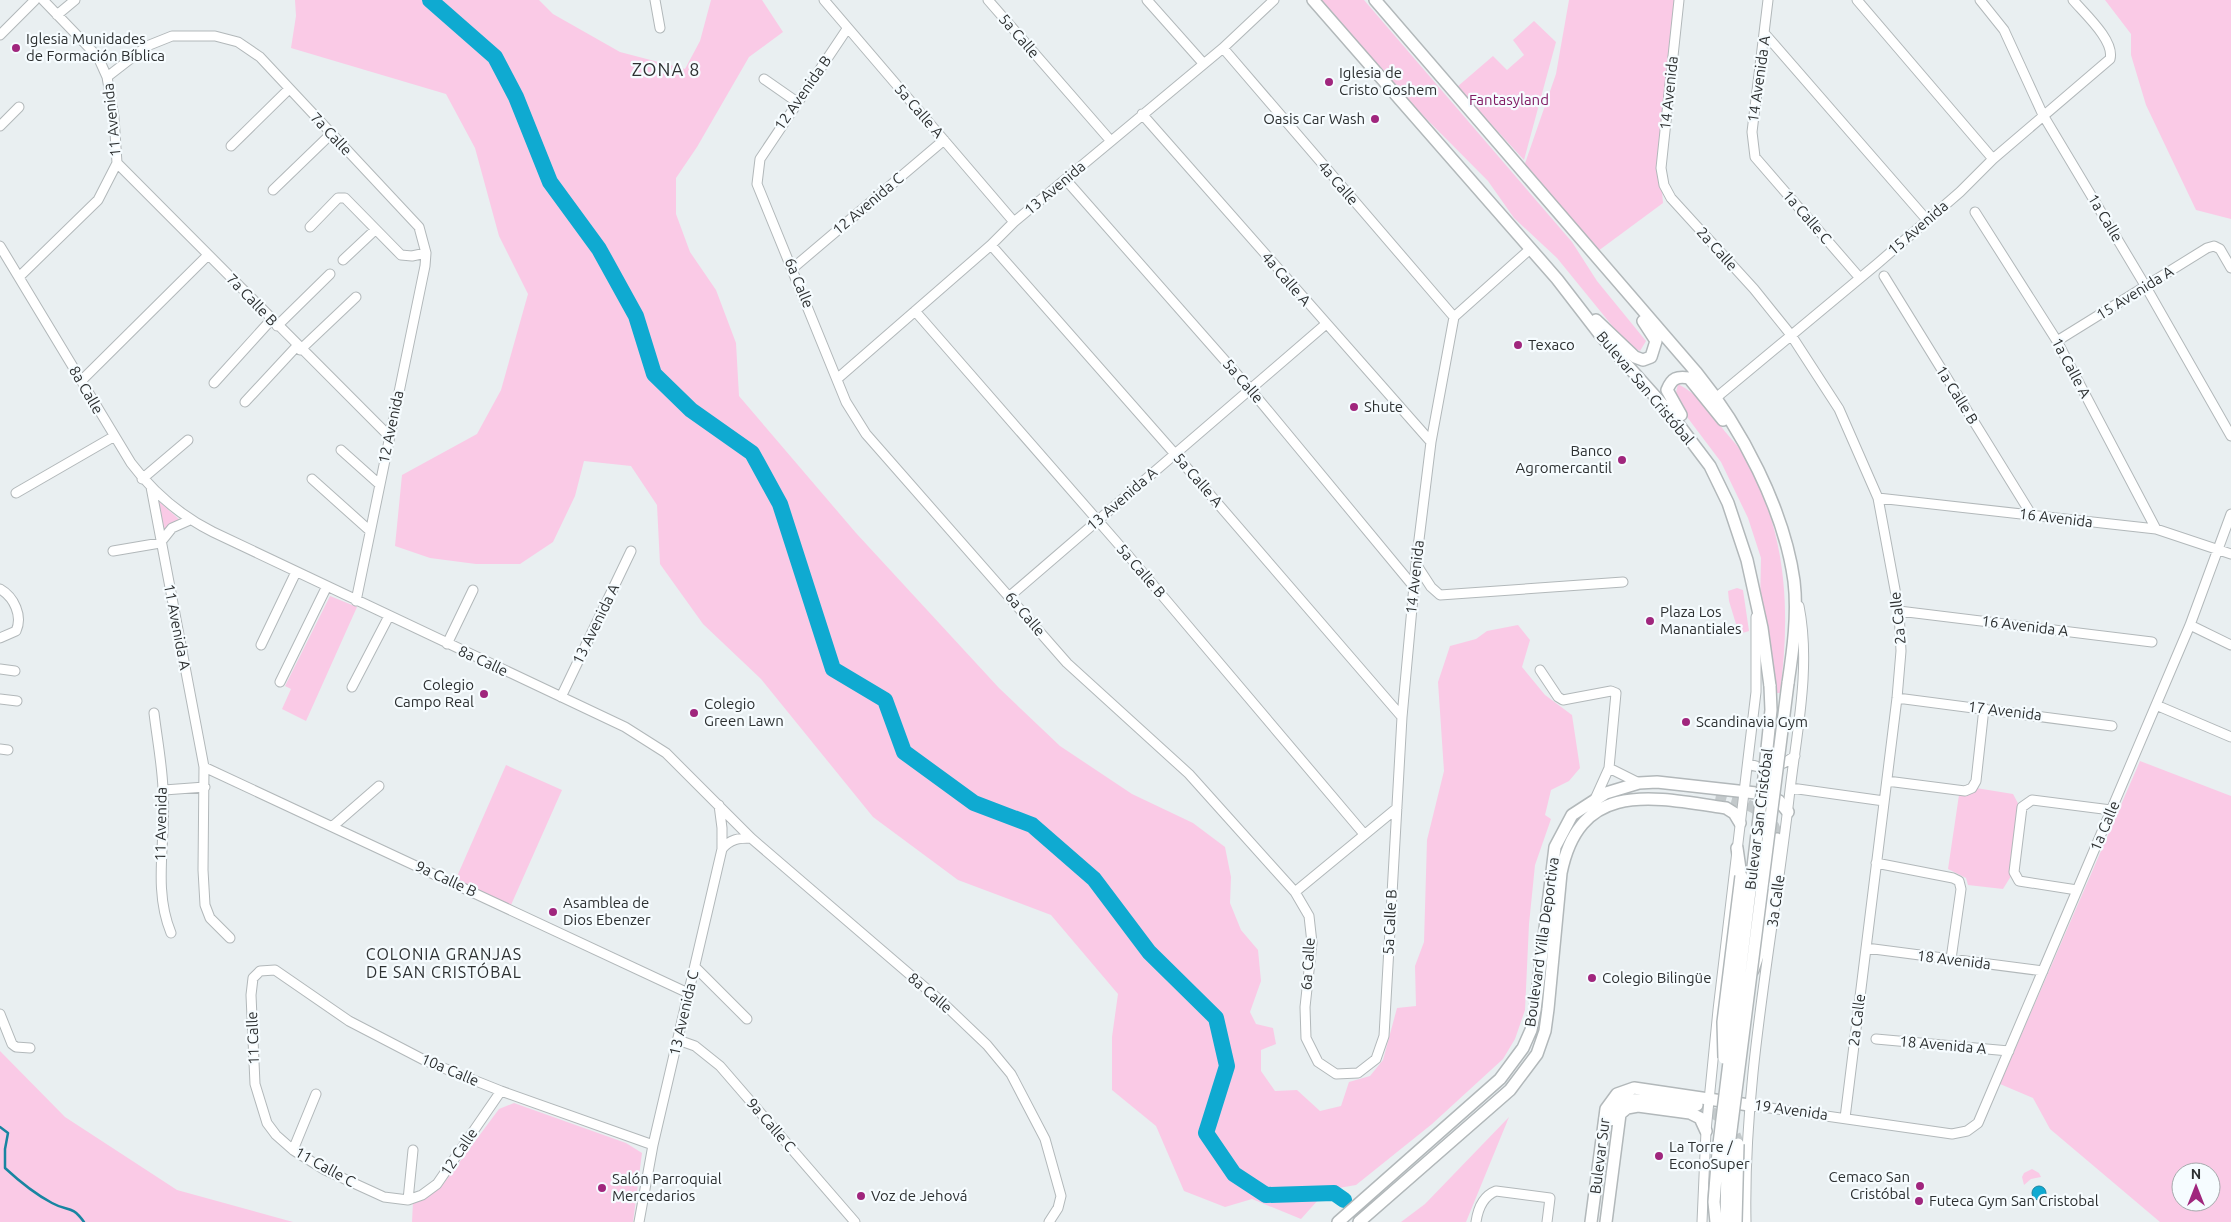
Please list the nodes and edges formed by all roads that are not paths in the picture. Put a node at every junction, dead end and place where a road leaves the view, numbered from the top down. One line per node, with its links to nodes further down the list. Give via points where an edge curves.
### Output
1 (36, 0): 19 (street)
2 (43, 0): 16 (street)
3 (76, 0): 16 (street)
4 (655, 0): 17 (street)
5 (824, 0): 18 (street, 5a Calle A)
6 (988, 0): 34 (street, 5a Calle)
7 (1147, 0): 23 (street)
8 (1274, 0): 22 (street, 13 Avenida)
9 (1313, 0): 51 (main road, Bulevar San Cristóbal)
10 (1375, 0): 48 (main road, Bulevar San Cristóbal)
11 (1679, 0): 41 (street, 14 Avenida, via 1661,168)
12 (1768, 0): 20 (street, 14 Avenida A)
13 (1857, 0): 38 (street)
14 (1980, 0): 30 (street, 1a Calle, via 2012,44)
15 (2073, 0): 30 (street, 15 Avenida, via 2109,43 2112,52 2110,59)
16 (58, 15): 24 (street, via 98,58)
17 (660, 28)
18 (848, 29): 27 (street, 12 Avenida B); 33 (street, 5a Calle A)
19 (0, 34)
20 (1765, 34): 36 (street, 14 Avenida A, via 1752,132); 44 (street)
21 (215, 36): 24 (street, 11 Avenida, via 172,36 146,46); 26 (street, 7a Calle, via 238,42 260,58)
22 (1223, 48): 23 (street, 13 Avenida); 65 (street, 4a Calle)
23 (1203, 63): 29 (street, 13 Avenida)
24 (107, 77): 39 (street, 11 Avenida)
25 (764, 79): 27 (street)
26 (289, 89): 32 (street, 7a Calle); 35 (street)
27 (797, 102): 37 (street, 12 Avenida B)
28 (19, 107): 31 (street)
29 (1142, 114): 34 (street, 13 Avenida); 67 (street, 4a Calle A)
30 (2043, 115): 38 (street, 15 Avenida); 62 (street, 1a Calle)
31 (0, 126)
32 (332, 134): 42 (street); 52 (street, 7a Calle, via 419,227)
33 (944, 140): 45 (street, 5a Calle A); 55 (street, 12 Avenida C)
34 (1110, 140): 40 (street, 13 Avenida)
35 (231, 146)
36 (1755, 157): 60 (street, 1a Calle C)
37 (760, 159): 55 (street, 6a Calle, via 757,184)
38 (1993, 159): 44 (street, 15 Avenida)
39 (117, 163): 53 (street, 7a Calle B); 59 (street, 11 Avenida, via 98,200)
40 (1066, 180): 45 (street, 13 Avenida); 74 (street, 5a Calle)
41 (1664, 185): 68 (street, 2a Calle, via 1671,198)
42 (273, 190)
43 (1975, 212): 69 (street, 1a Calle A)
44 (1927, 220): 60 (street, 15 Avenida)
45 (1014, 222): 49 (street, 13 Avenida)
46 (310, 228): 47 (street, via 342,197)
47 (375, 230): 52 (street, via 400,255); 54 (street)
48 (1578, 237): 61 (main road, via 1651,331 1656,341 1651,358 1634,357); 75 (main road, Bulevar San Cristóbal)
49 (991, 245): 64 (street, 13 Avenida); 84 (street, 5a Calle A)
50 (0, 246): 59 (street, 8a Calle)
51 (1529, 250): 61 (main road, Bulevar San Cristóbal); 65 (street)
52 (426, 253): 77 (street, 12 Avenida)
53 (208, 255): 66 (street, 7a Calle B); 72 (street)
54 (344, 260)
55 (793, 268): 71 (street, 6a Calle)
56 (2231, 268): 62 (street, 15 Avenida A, via 2220,249 2214,246)
57 (330, 274): 66 (street)
58 (1884, 276): 92 (street, 1a Calle B)
59 (19, 277): 72 (street, 8a Calle)
60 (1859, 277): 68 (street, 15 Avenida)
61 (1557, 279): 85 (main road, Bulevar San Cristóbal, via 1601,336 1670,413)
62 (2146, 287): 69 (street, 15 Avenida A); 78 (street, 1a Calle)
63 (356, 297): 70 (street)
64 (915, 311): 71 (street, 13 Avenida); 95 (street, 5a Calle B)
65 (1454, 318): 81 (street, 14 Avenida)
66 (274, 323): 70 (street, 7a Calle B); 73 (street)
67 (1326, 324): 74 (street, 13 Avenida A); 81 (street, 4a Calle A)
68 (1791, 335): 75 (street, 15 Avenida); 91 (street, 2a Calle, via 1839,410)
69 (2057, 342): 96 (street, 1a Calle A)
70 (298, 348): 76 (street); 77 (street, 7a Calle B)
71 (837, 379): 111 (street, 6a Calle, via 846,402 866,434)
72 (81, 381): 79 (street, 8a Calle)
73 (214, 383)
74 (1250, 389): 84 (street, 13 Avenida A); 108 (street, 5a Calle)
75 (1717, 397): 82 (main road, Bulevar San Cristóbal)
76 (244, 402)
77 (389, 436): 88 (street, 12 Avenida)
78 (2231, 436)
79 (109, 439): 87 (street, 8a Calle); 90 (street)
80 (188, 440): 87 (street)
81 (1432, 442): 103 (street, 14 Avenida)
82 (1747, 448): 85 (main road, via 1689,378 1675,377 1667,390 1669,397 1703,448); 105 (main road, Bulevar San Cristóbal, via 1766,490)
83 (341, 450): 88 (street)
84 (1175, 454): 95 (street, 13 Avenida A); 134 (street, 5a Calle A)
85 (1710, 466): 113 (main road, Bulevar San Cristóbal, via 1742,541)
86 (312, 478): 97 (street)
87 (142, 479): 89 (street, 8a Calle)
88 (379, 484): 97 (street, 12 Avenida)
89 (151, 487): 94 (street, 8a Calle); 98 (street, 11 Avenida A)
90 (16, 493)
91 (1878, 498): 92 (street, 16 Avenida); 114 (street, 2a Calle)
92 (2031, 514): 96 (street, 16 Avenida)
93 (2231, 514): 99 (street, 1a Calle)
94 (190, 520): 98 (street, via 172,528); 104 (street, 8a Calle)
95 (1098, 521): 111 (street, 13 Avenida A); 157 (street, 5a Calle B)
96 (2156, 529): 99 (street, 16 Avenida)
97 (370, 531): 112 (street, 12 Avenida)
98 (160, 543): 100 (street); 139 (street, 11 Avenida A)
99 (2217, 548): 102 (street, 16 Avenida); 116 (street, 1a Calle)
100 (113, 551)
101 (631, 552): 127 (street, 13 Avenida A)
102 (2231, 554)
103 (1416, 564): 106 (street, via 1440,595); 108 (street, 14 Avenida)
104 (296, 572): 107 (street, 8a Calle); 119 (street)
105 (1794, 581): 137 (street, 3a Calle, via 1804,654); 173 (main road, Bulevar San Cristóbal, bridge, via 1794,626 1788,683)
106 (1623, 582)
107 (327, 586): 112 (street, 8a Calle); 125 (street)
108 (1414, 587): 134 (street, 14 Avenida)
109 (0, 589): 117 (street, via 10,597 19,619 16,631)
110 (473, 590): 120 (street)
111 (1010, 596): 164 (street, 6a Calle, via 1067,664 1189,774)
112 (356, 601): 115 (street, 8a Calle)
113 (1756, 607): 138 (street, via 1756,692); 184 (main road, Bulevar San Cristóbal, bridge, via 1762,628 1771,710)
114 (1899, 611): 118 (street, 16 Avenida A); 128 (street, 2a Calle, via 1901,651)
115 (389, 616): 120 (street, 8a Calle); 126 (street)
116 (2190, 625): 121 (street); 131 (street, 1a Calle)
117 (0, 638)
118 (2152, 642)
119 (261, 644)
120 (447, 644): 127 (street, 8a Calle)
121 (2231, 645)
122 (0, 669): 124 (street)
123 (1540, 670): 140 (street, via 1563,700 1611,691 1616,693)
124 (16, 671)
125 (280, 682)
126 (352, 687)
127 (561, 698): 151 (street, 8a Calle, via 625,727 666,753)
128 (1897, 698): 132 (street, 17 Avenida); 141 (street, 2a Calle)
129 (0, 699): 130 (street)
130 (17, 701)
131 (2156, 705): 136 (street); 153 (street, 1a Calle)
132 (1984, 708): 135 (street, 17 Avenida); 141 (street, via 1976,781 1972,788 1966,791)
133 (154, 713): 146 (street, 11 Avenida)
134 (1402, 717): 152 (street, 14 Avenida)
135 (2112, 726)
136 (2231, 737)
137 (1794, 756): 138 (street, via 1777,767 1758,768); 145 (street, 3a Calle)
138 (1749, 764): 147 (street)
139 (204, 767): 144 (street); 156 (street, 9a Calle B)
140 (1609, 768): 142 (street); 149 (street)
141 (1887, 780): 150 (street, 2a Calle)
142 (1633, 784): 147 (main road, Boulevard Villa Deportiva, via 1657,782); 148 (main road); 149 (main road, Boulevard Villa Deportiva)
143 (379, 786): 156 (street)
144 (205, 787): 146 (street); 167 (street, via 205,905 210,918)
145 (1791, 788): 150 (street); 154 (street, 3a Calle)
146 (164, 790): 166 (street, 11 Avenida, via 161,886 164,915)
147 (1745, 791): 154 (main road, Boulevard Villa Deportiva, via 1779,801); 155 (street)
148 (1716, 795)
149 (1595, 799): 165 (main road, Boulevard Villa Deportiva, via 1572,815 1555,847)
150 (1884, 801): 162 (street, 2a Calle)
151 (719, 805): 158 (street, 8a Calle); 161 (street, 13 Avenida C)
152 (1397, 808): 157 (street); 179 (street, 5a Calle B, via 1384,1036 1376,1059 1358,1073 1336,1074 1318,1062)
153 (2112, 810): 163 (street, 1a Calle); 163 (street, via 2032,800 2022,807 2015,877 2019,881)
154 (1788, 812): 175 (street, 3a Calle)
155 (1740, 823): 160 (street); 165 (main road, Boulevard Villa Deportiva, via 1726,808 1658,798 1632,799 1611,805 1584,821 1573,836)
156 (333, 826): 174 (street, 9a Calle B)
157 (1364, 834): 164 (street)
158 (751, 838): 161 (street, via 727,842); 205 (street, 8a Calle, via 936,997 1011,1074 1045,1139 1059,1186 1058,1208)
159 (1777, 839): 173 (main road, bridge, via 1766,932)
160 (1737, 848): 176 (street); 184 (main road, bridge, via 1741,876 1723,1022)
161 (722, 849): 170 (street, 13 Avenida C)
162 (1876, 863): 168 (street, 2a Calle); 169 (street, via 1959,881 1961,889)
163 (2077, 890): 172 (street, 1a Calle)
164 (1295, 892): 179 (street, 6a Calle, via 1309,916 1312,943 1305,1007)
165 (1552, 909): 206 (main road, Boulevard Villa Deportiva, via 1531,1030 1523,1048 1500,1079); 207 (main road, Boulevard Villa Deportiva, via 1548,1009 1537,1054 1510,1090)
166 (171, 933)
167 (230, 938)
168 (1866, 948): 169 (street, 18 Avenida); 192 (street, 2a Calle)
169 (1951, 959): 172 (street, 18 Avenida)
170 (695, 966): 174 (street, 13 Avenida C); 178 (street)
171 (260, 971): 185 (street, 10a Calle, via 275,970 349,1021 426,1061); 191 (street, 11 Calle, via 253,978 251,995 255,1084)
172 (2042, 971): 183 (street, 1a Calle)
173 (1750, 976): 213 (main road, Bulevar San Cristóbal, bridge, via 1727,1162)
174 (688, 994): 181 (street, 13 Avenida C)
175 (1762, 1005): 176 (street, via 1756,1012 1740,1019 1726,1017); 189 (street, 3a Calle)
176 (1718, 1010): 188 (street)
177 (0, 1014): 182 (street, via 12,1044)
178 (748, 1019)
179 (1306, 1038)
180 (1876, 1039): 183 (street, 18 Avenida A)
181 (678, 1040): 197 (street, 13 Avenida C); 204 (street, 9a Calle C, via 695,1046 720,1066)
182 (30, 1048)
183 (2009, 1051): 194 (street, 1a Calle, via 1978,1123)
184 (1726, 1077): 212 (main road, Bulevar San Cristóbal, bridge, via 1715,1192)
185 (501, 1091): 197 (street, 10a Calle); 200 (street, 12 Calle, via 437,1184 430,1192)
186 (316, 1094): 198 (street)
187 (1616, 1094): 188 (main road, 19 Avenida, via 1634,1088); 195 (main road, Bulevar Sur, via 1606,1109)
188 (1710, 1098): 189 (main road, 19 Avenida); 193 (street)
189 (1749, 1104): 192 (street, 19 Avenida); 201 (street, 3a Calle)
190 (1697, 1105): 195 (main road, via 1627,1099 1616,1108)
191 (260, 1107): 198 (street, 11 Calle C, via 267,1124)
192 (1845, 1118): 194 (street, 19 Avenida, via 1952,1134)
193 (1706, 1131): 202 (street); 211 (main road, Bulevar Sur, via 1700,1118 1690,1113 1638,1106 1627,1108 1620,1114)
194 (1967, 1131)
195 (1603, 1136): 210 (main road, Bulevar Sur)
196 (1738, 1144): 214 (main road, bridge)
197 (652, 1145): 203 (street, 13 Avenida C)
198 (293, 1150): 200 (street, 11 Calle C, via 325,1170 384,1198)
199 (413, 1150): 200 (street)
200 (408, 1200)
201 (1746, 1206): 202 (street, via 1738,1215); 215 (street, 3a Calle)
202 (1702, 1219)
203 (639, 1222)
204 (855, 1222)
205 (1049, 1222)
206 (1338, 1222)
207 (1359, 1222)
208 (1476, 1222): 209 (street, via 1485,1198 1496,1191 1550,1198)
209 (1547, 1222)
210 (1591, 1222)
211 (1606, 1222)
212 (1716, 1222)
213 (1726, 1222)
214 (1736, 1222)
215 (1746, 1222)

